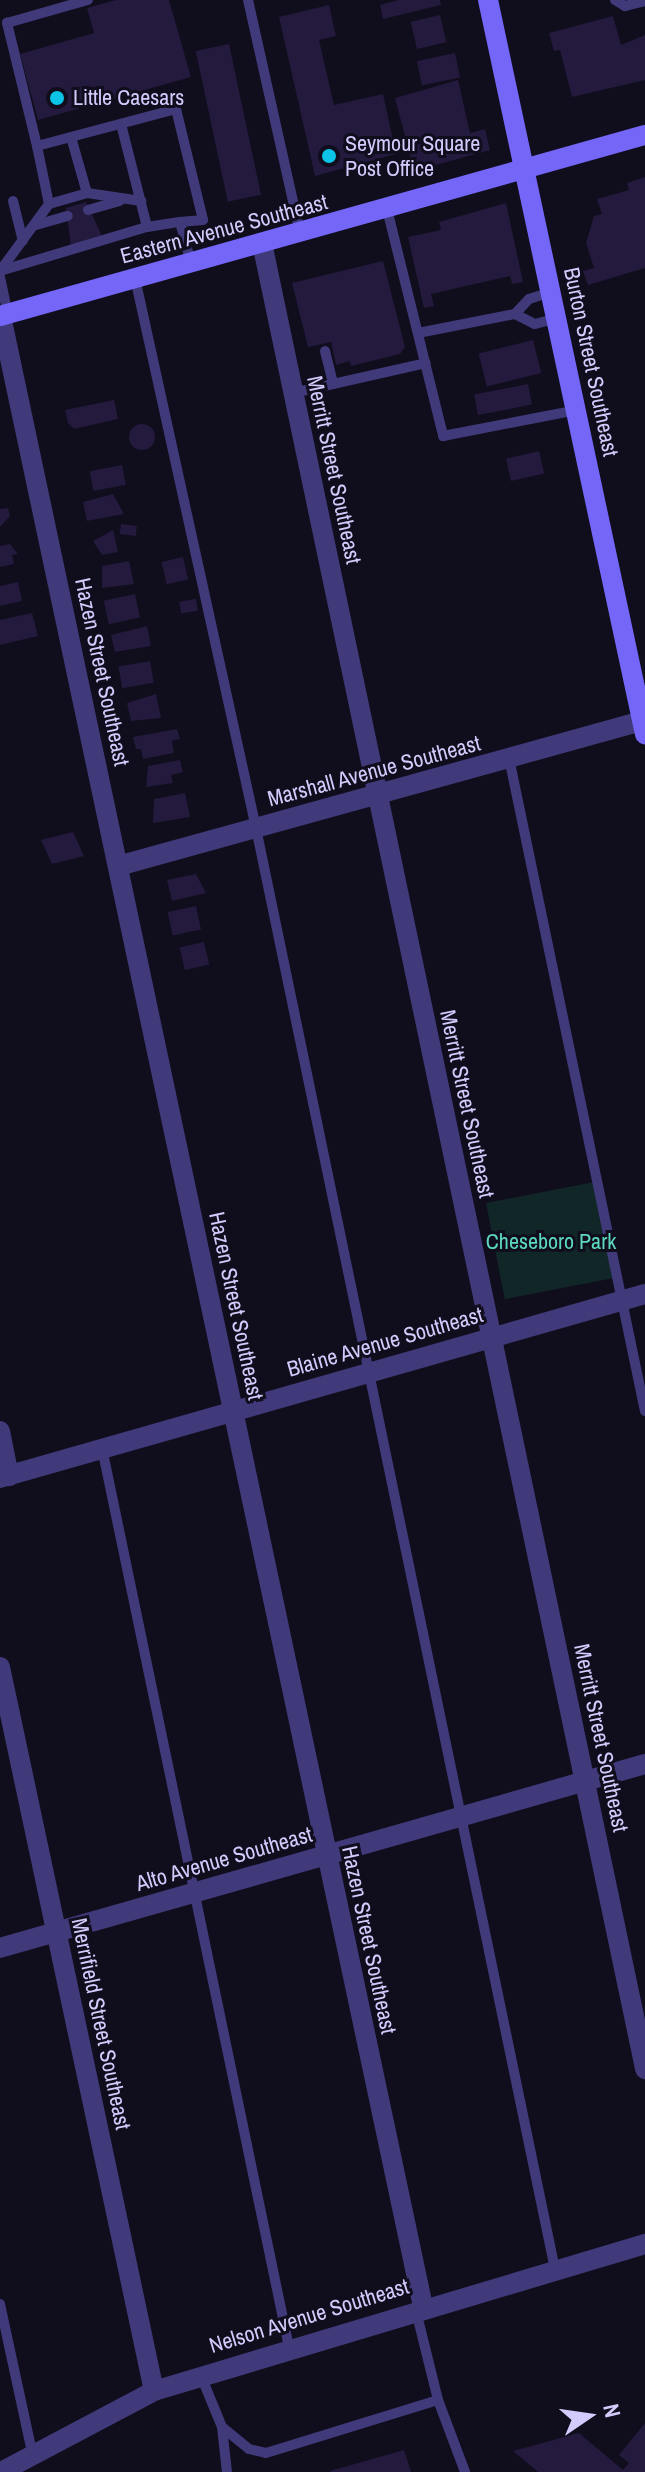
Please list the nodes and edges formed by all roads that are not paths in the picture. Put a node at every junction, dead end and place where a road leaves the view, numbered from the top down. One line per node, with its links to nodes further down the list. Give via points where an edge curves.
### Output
1 (88, 0): 9 (lane, via 7,23)
2 (248, 0): 22 (lane)
3 (488, 0): 10 (main road, Burton Street Southeast)
4 (615, 0): 5 (lane, via 625,6)
5 (645, 1)
6 (121, 124): 8 (lane); 14 (lane); 19 (lane, via 176,109 203,220)
7 (645, 135): 10 (main road, Eastern Avenue Southeast)
8 (71, 137): 9 (lane); 11 (lane)
9 (37, 146): 15 (lane)
10 (526, 171): 16 (main road, Eastern Avenue Southeast); 28 (main road, Burton Street Southeast)
11 (87, 193): 13 (lane); 15 (lane)
12 (13, 201): 23 (lane)
13 (122, 201): 14 (lane); 17 (lane)
14 (141, 201): 21 (lane)
15 (49, 204): 20 (lane)
16 (387, 209): 22 (main road, Eastern Avenue Southeast); 32 (lane)
17 (88, 210)
18 (68, 216): 20 (lane)
19 (180, 222): 21 (lane); 25 (lane)
20 (35, 225): 23 (lane)
21 (147, 227): 26 (lane)
22 (300, 233): 24 (main road, Eastern Avenue Southeast)
23 (23, 241): 26 (lane)
24 (262, 243): 25 (main road, Eastern Avenue Southeast); 36 (street, Merritt Street Southeast)
25 (191, 263): 27 (main road, Eastern Avenue Southeast)
26 (0, 273): 30 (lane)
27 (135, 278): 30 (main road, Eastern Avenue Southeast); 41 (lane)
28 (551, 292): 29 (lane, via 529,299); 31 (main road, Burton Street Southeast)
29 (515, 314): 31 (lane, via 535,324); 32 (lane)
30 (3, 315): 42 (street, Hazen Street Southeast)
31 (557, 318): 37 (main road, Burton Street Southeast)
32 (418, 333): 34 (lane)
33 (325, 351): 35 (lane)
34 (426, 363): 35 (lane); 37 (lane, via 443,436)
35 (333, 384): 36 (lane)
36 (293, 393): 40 (street, Merritt Street Southeast)
37 (577, 410): 38 (main road, Burton Street Southeast)
38 (644, 728): 39 (street, Marshall Avenue Southeast)
39 (509, 758): 40 (street, Marshall Avenue Southeast); 44 (lane)
40 (377, 794): 41 (street, Marshall Avenue Southeast); 45 (street, Merritt Street Southeast)
41 (256, 828): 42 (street, Marshall Avenue Southeast); 46 (lane)
42 (118, 866): 47 (street, Hazen Street Southeast)
43 (645, 1294): 44 (street, Blaine Avenue Southeast)
44 (622, 1300): 45 (street, Blaine Avenue Southeast); 48 (lane)
45 (491, 1337): 46 (street, Blaine Avenue Southeast); 54 (street, Merritt Street Southeast)
46 (367, 1372): 47 (street, Blaine Avenue Southeast); 55 (lane)
47 (234, 1410): 50 (street, Blaine Avenue Southeast); 56 (street, Hazen Street Southeast)
48 (645, 1411)
49 (0, 1431): 51 (street)
50 (102, 1448): 51 (street, Blaine Avenue Southeast); 57 (lane)
51 (5, 1477)
52 (0, 1667): 58 (street, Merrifield Street Southeast)
53 (645, 1764): 54 (street, Alto Avenue Southeast)
54 (585, 1781): 55 (street, Alto Avenue Southeast); 60 (street, Merritt Street Southeast)
55 (461, 1817): 56 (street, Alto Avenue Southeast); 62 (lane)
56 (326, 1855): 57 (street, Alto Avenue Southeast); 64 (street, Hazen Street Southeast)
57 (195, 1893): 58 (street, Alto Avenue Southeast); 65 (lane)
58 (57, 1931): 59 (street, Alto Avenue Southeast); 67 (street, Merrifield Street Southeast)
59 (0, 1948)
60 (645, 2069)
61 (645, 2244): 62 (street, Nelson Avenue Southeast)
62 (555, 2269): 64 (street, Nelson Avenue Southeast)
63 (0, 2304): 70 (lane)
64 (419, 2308): 65 (street, Nelson Avenue Southeast); 68 (lane)
65 (289, 2347): 66 (street, Nelson Avenue Southeast)
66 (200, 2375): 67 (street, Nelson Avenue Southeast); 69 (lane)
67 (154, 2391): 70 (street, Nelson Avenue Southeast)
68 (438, 2400): 69 (lane, via 266,2453 233,2440); 73 (lane)
69 (222, 2427): 72 (lane)
70 (32, 2452): 71 (street, Nelson Avenue Southeast)
71 (1, 2472)
72 (227, 2472)
73 (465, 2472)

